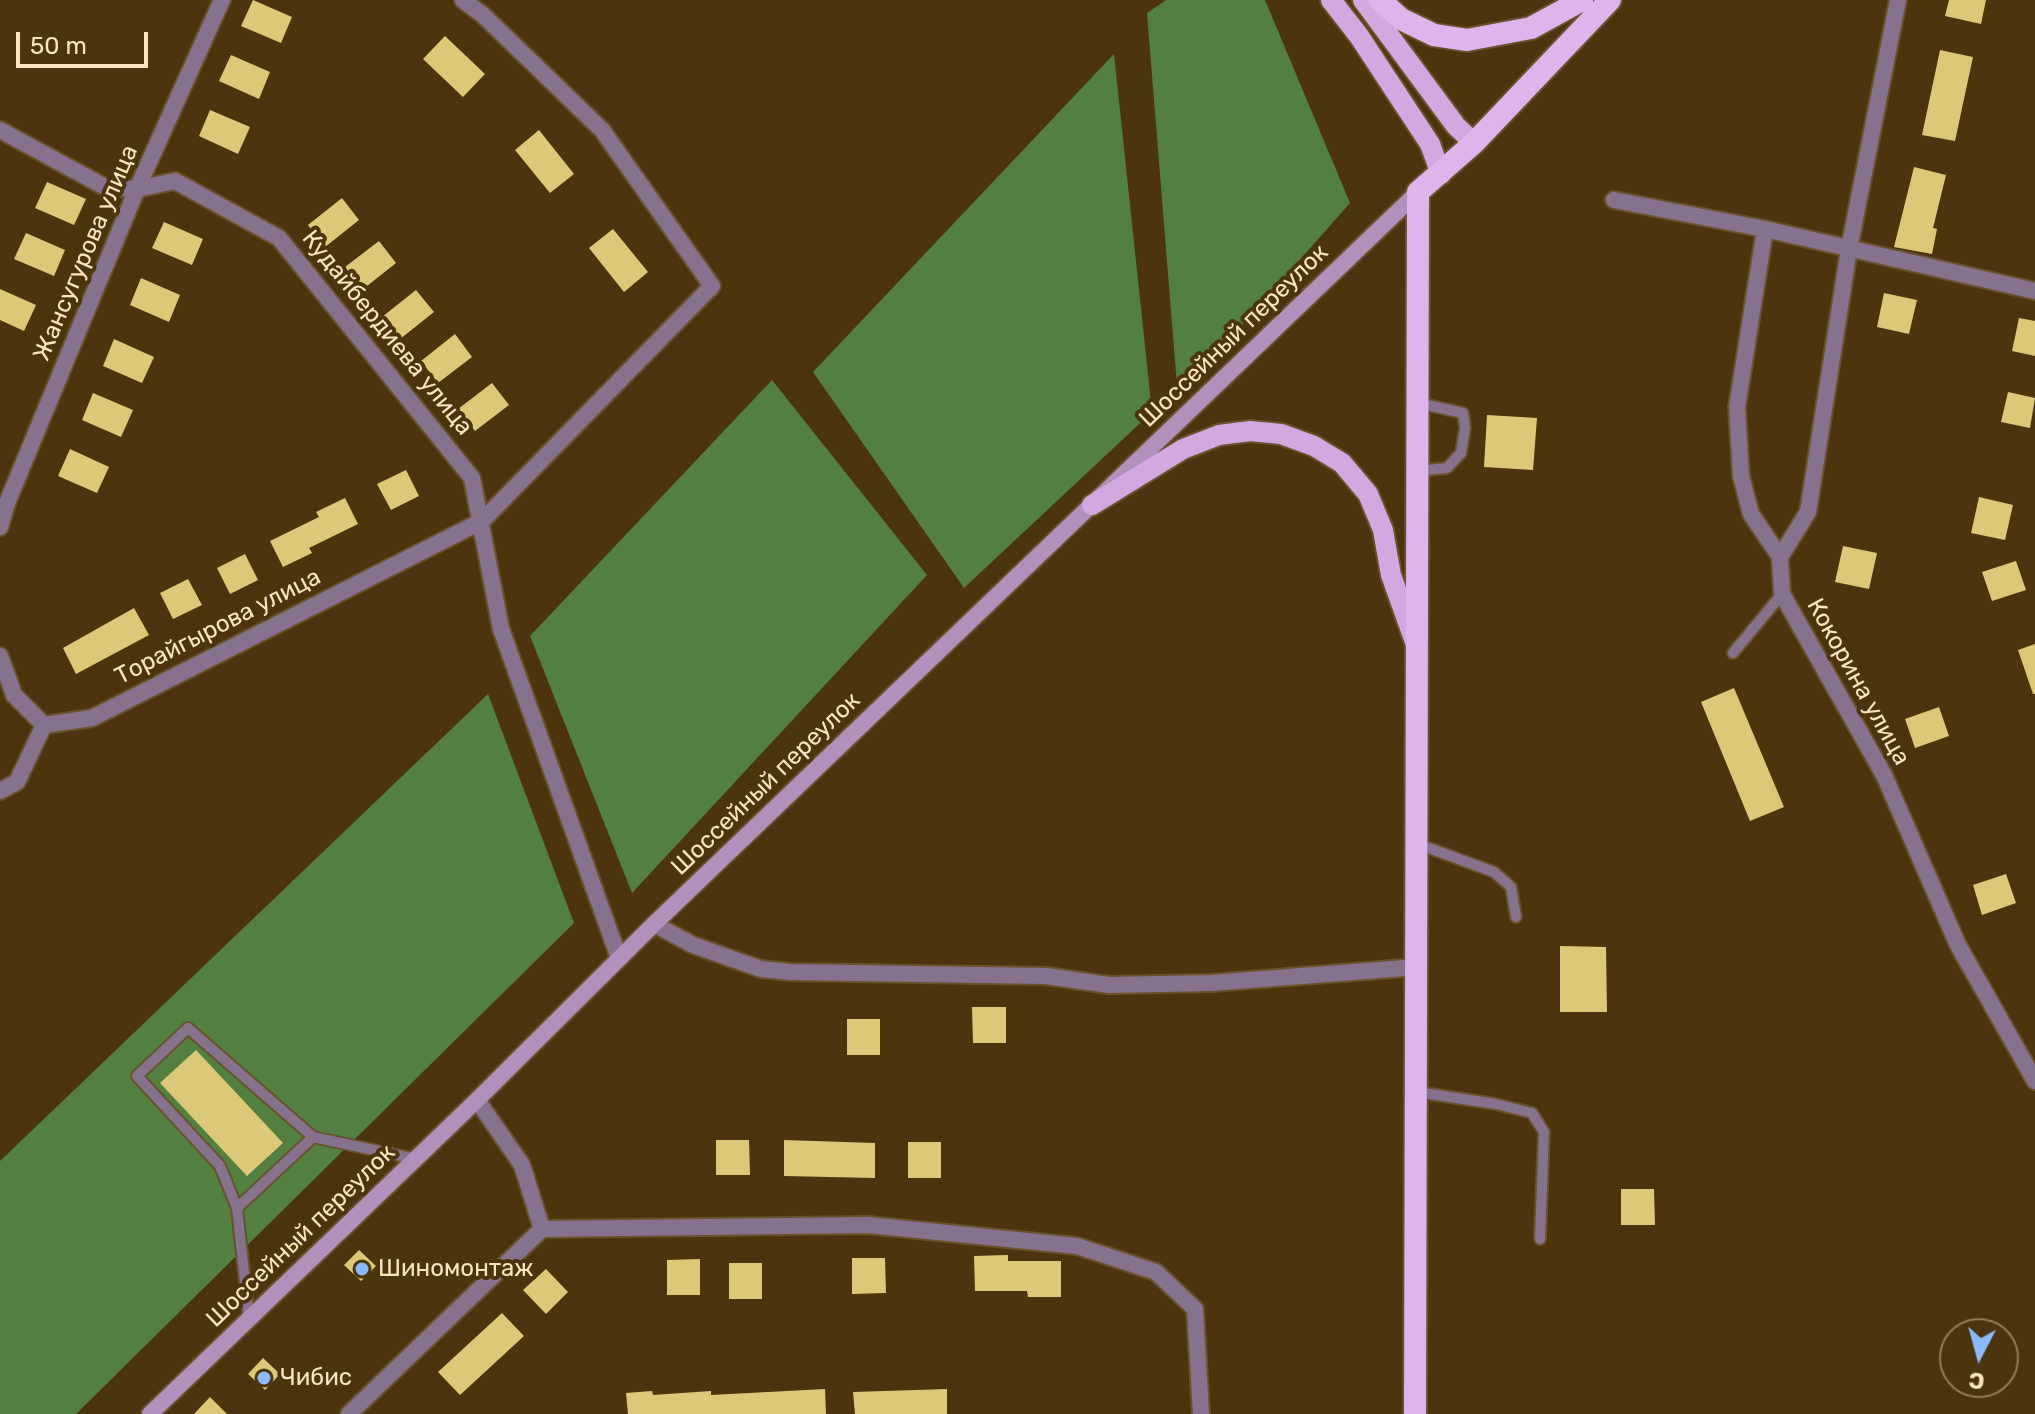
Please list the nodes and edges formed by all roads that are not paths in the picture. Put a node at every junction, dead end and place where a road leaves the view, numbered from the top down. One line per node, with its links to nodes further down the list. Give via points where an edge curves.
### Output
1 (222, 0): 12 (street, Жансугурова улица)
2 (463, 0): 21 (street, Торайгырова улица, via 602,130 712,286)
3 (1331, 0): 11 (main road, via 1430,144)
4 (1363, 0): 10 (main road)
5 (1380, 0): 6 (highway, via 1401,19 1434,35 1467,40 1531,28)
6 (1582, 0)
7 (1610, 0): 10 (highway)
8 (1898, 0): 16 (street)
9 (0, 130): 12 (street, Кудайбердиева улица, via 105,187)
10 (1474, 143): 11 (highway)
11 (1441, 174): 13 (highway)
12 (137, 189): 21 (street, Кудайбердиева улица, via 175,181 279,238 472,478); 22 (street, Жансугурова улица)
13 (1418, 192): 18 (highway); 20 (main road, Шоссейный переулок)
14 (1614, 200): 15 (street)
15 (1765, 229): 16 (street); 23 (street, via 1737,407 1741,476 1751,514)
16 (1849, 249): 17 (street); 23 (street, via 1808,512)
17 (2035, 291)
18 (1418, 403): 19 (highway); 19 (lane, via 1463,413 1465,428 1461,453 1447,468)
19 (1417, 471): 25 (highway)
20 (1092, 505): 25 (main road, via 1183,449 1219,435 1281,434 1314,446 1342,463 1368,494); 32 (main road, Шоссейный переулок)
21 (482, 521): 28 (street, Торайгырова улица, via 92,718); 33 (street, Кудайбердиева улица, via 501,629)
22 (0, 527)
23 (1780, 557): 24 (street, Кокорина улица)
24 (1782, 594): 26 (lane); 35 (street, Кокорина улица, via 1884,775 1958,945)
25 (1417, 648): 30 (highway)
26 (1733, 653)
27 (0, 656): 28 (street, via 14,695)
28 (44, 725): 29 (street, via 17,782)
29 (0, 791)
30 (1418, 844): 31 (lane, via 1494,872 1511,887); 34 (highway)
31 (1516, 917)
32 (654, 924): 33 (main road, Шоссейный переулок); 34 (street, via 693,945 761,969 790,972 1046,976 1109,985)
33 (619, 958): 37 (main road, Шоссейный переулок)
34 (1418, 967): 36 (highway)
35 (2035, 1081)
36 (1417, 1092): 42 (lane, via 1532,1113 1544,1132); 47 (highway)
37 (477, 1100): 39 (main road, Шоссейный переулок); 41 (street, via 522,1165)
38 (313, 1137): 39 (lane); 40 (lane); 40 (lane, via 188,1028 137,1076 220,1166)
39 (416, 1159): 43 (main road, Шоссейный переулок)
40 (237, 1208): 43 (lane)
41 (542, 1229): 45 (street); 46 (street, via 868,1225 1077,1246 1156,1272 1195,1309)
42 (1540, 1239)
43 (249, 1319): 44 (main road, Шоссейный переулок)
44 (150, 1414)
45 (349, 1414)
46 (1201, 1414)
47 (1415, 1414)

